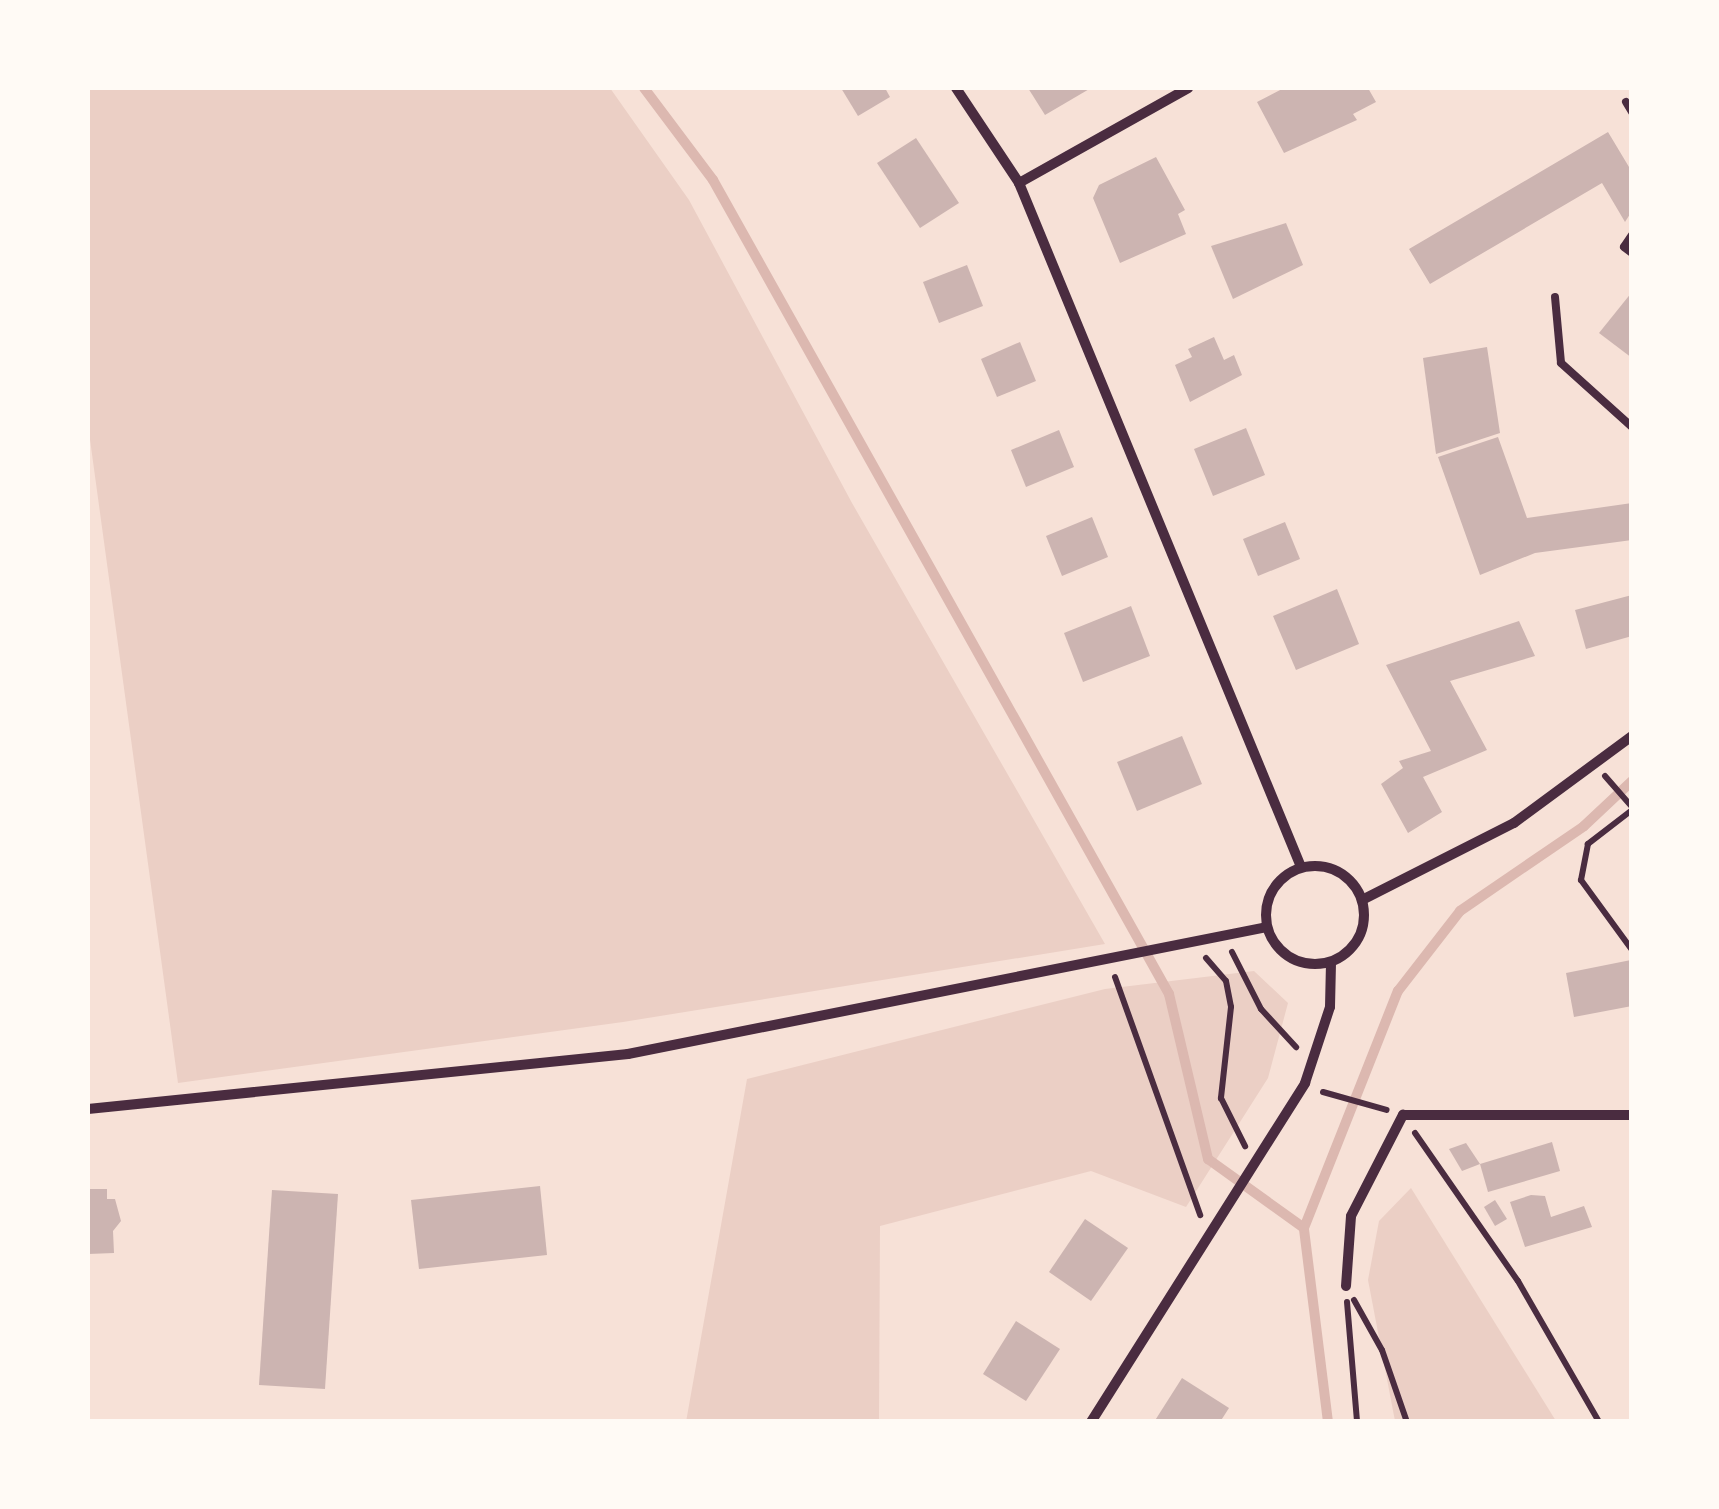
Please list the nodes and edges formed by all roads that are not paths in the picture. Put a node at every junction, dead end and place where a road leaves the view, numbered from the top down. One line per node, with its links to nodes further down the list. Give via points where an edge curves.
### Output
1 (956, 88): 5 (street)
2 (1188, 88): 5 (street)
3 (1626, 102): 4 (lane)
4 (1632, 112)
5 (1018, 183): 11 (street)
6 (1632, 235): 7 (lane, via 1624,247)
7 (1632, 253)
8 (1555, 296): 9 (lane, via 1561,363)
9 (1632, 427)
10 (1632, 736): 12 (street, via 1514,822)
11 (1301, 867): 12 (street, via 1345,876); 13 (street, via 1272,890)
12 (1362, 900): 14 (street, via 1362,930)
13 (1267, 928): 14 (street, via 1273,942 1299,962); 15 (street, via 628,1054)
14 (1331, 962): 18 (street, via 1330,1007 1305,1083)
15 (88, 1109)
16 (1632, 1116): 17 (street, via 1403,1115 1351,1216)
17 (1346, 1286)
18 (1091, 1422)

